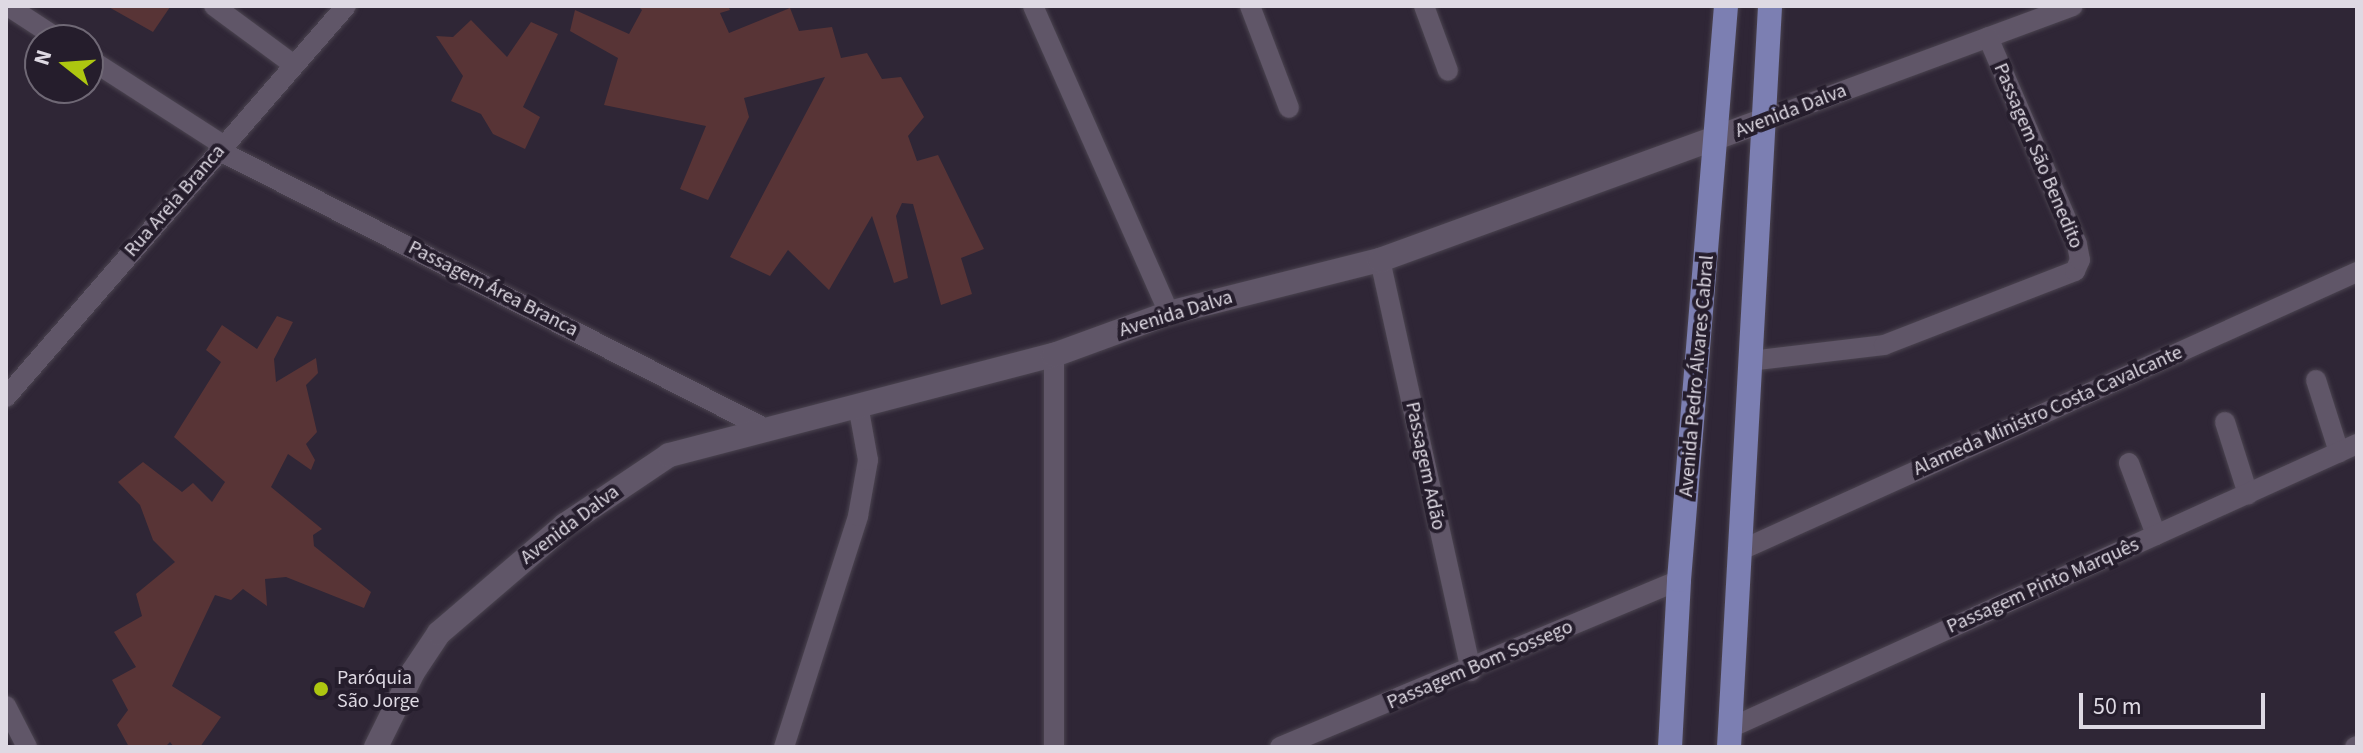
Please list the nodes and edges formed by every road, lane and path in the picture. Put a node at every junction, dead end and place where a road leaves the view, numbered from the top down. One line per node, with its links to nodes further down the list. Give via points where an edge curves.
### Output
1 (8, 6): 10 (street)
2 (214, 6): 12 (street)
3 (1033, 6): 21 (street)
4 (1250, 6): 15 (street)
5 (1424, 6): 14 (street)
6 (1726, 6): 17 (main road, Avenida Pedro Álvares Cabral)
7 (1770, 6): 16 (main road)
8 (2073, 6): 11 (street, Avenida Dalva)
9 (342, 7): 12 (street, Rua Areia Branca)
10 (36, 24)
11 (1988, 37): 16 (street, Avenida Dalva); 23 (street, Passagem São Benedito, via 2077,244 2080,260 2075,271 1884,345)
12 (294, 65): 18 (street, Rua Areia Branca)
13 (104, 69): 18 (street, Passagem Área Branca)
14 (1448, 71)
15 (1289, 108)
16 (1765, 120): 17 (street, Avenida Dalva); 23 (main road)
17 (1719, 138): 19 (street, Avenida Dalva); 34 (main road, Avenida Pedro Álvares Cabral)
18 (221, 148): 25 (street, Rua Areia Branca); 28 (street, Passagem Área Branca)
19 (1380, 260): 21 (street, Avenida Dalva); 35 (street, Passagem Adão)
20 (2357, 272): 33 (street, Alameda Ministro Costa Cavalcante)
21 (1169, 313): 22 (street, Avenida Dalva)
22 (1054, 355): 26 (street, Avenida Dalva); 41 (street)
23 (1750, 361): 33 (main road)
24 (2316, 380): 29 (street)
25 (6, 397)
26 (858, 405): 28 (street, Avenida Dalva); 40 (street, via 868,460 858,516)
27 (2225, 422): 31 (street)
28 (766, 429): 39 (street, Avenida Dalva, via 669,455 565,525 439,633)
29 (2348, 448): 31 (street, Passagem Pinto Marquês)
30 (2129, 463): 32 (street)
31 (2248, 494): 32 (street, Passagem Pinto Marquês)
32 (2156, 535): 37 (street, Passagem Pinto Marquês)
33 (1739, 551): 37 (main road)
34 (1679, 580): 35 (street, Passagem Bom Sossego); 43 (main road, Avenida Pedro Álvares Cabral)
35 (1471, 671): 42 (street, Passagem Bom Sossego)
36 (6, 706): 38 (street)
37 (1729, 738)
38 (27, 747)
39 (376, 747)
40 (784, 747)
41 (1054, 747)
42 (1280, 747)
43 (1670, 747)

